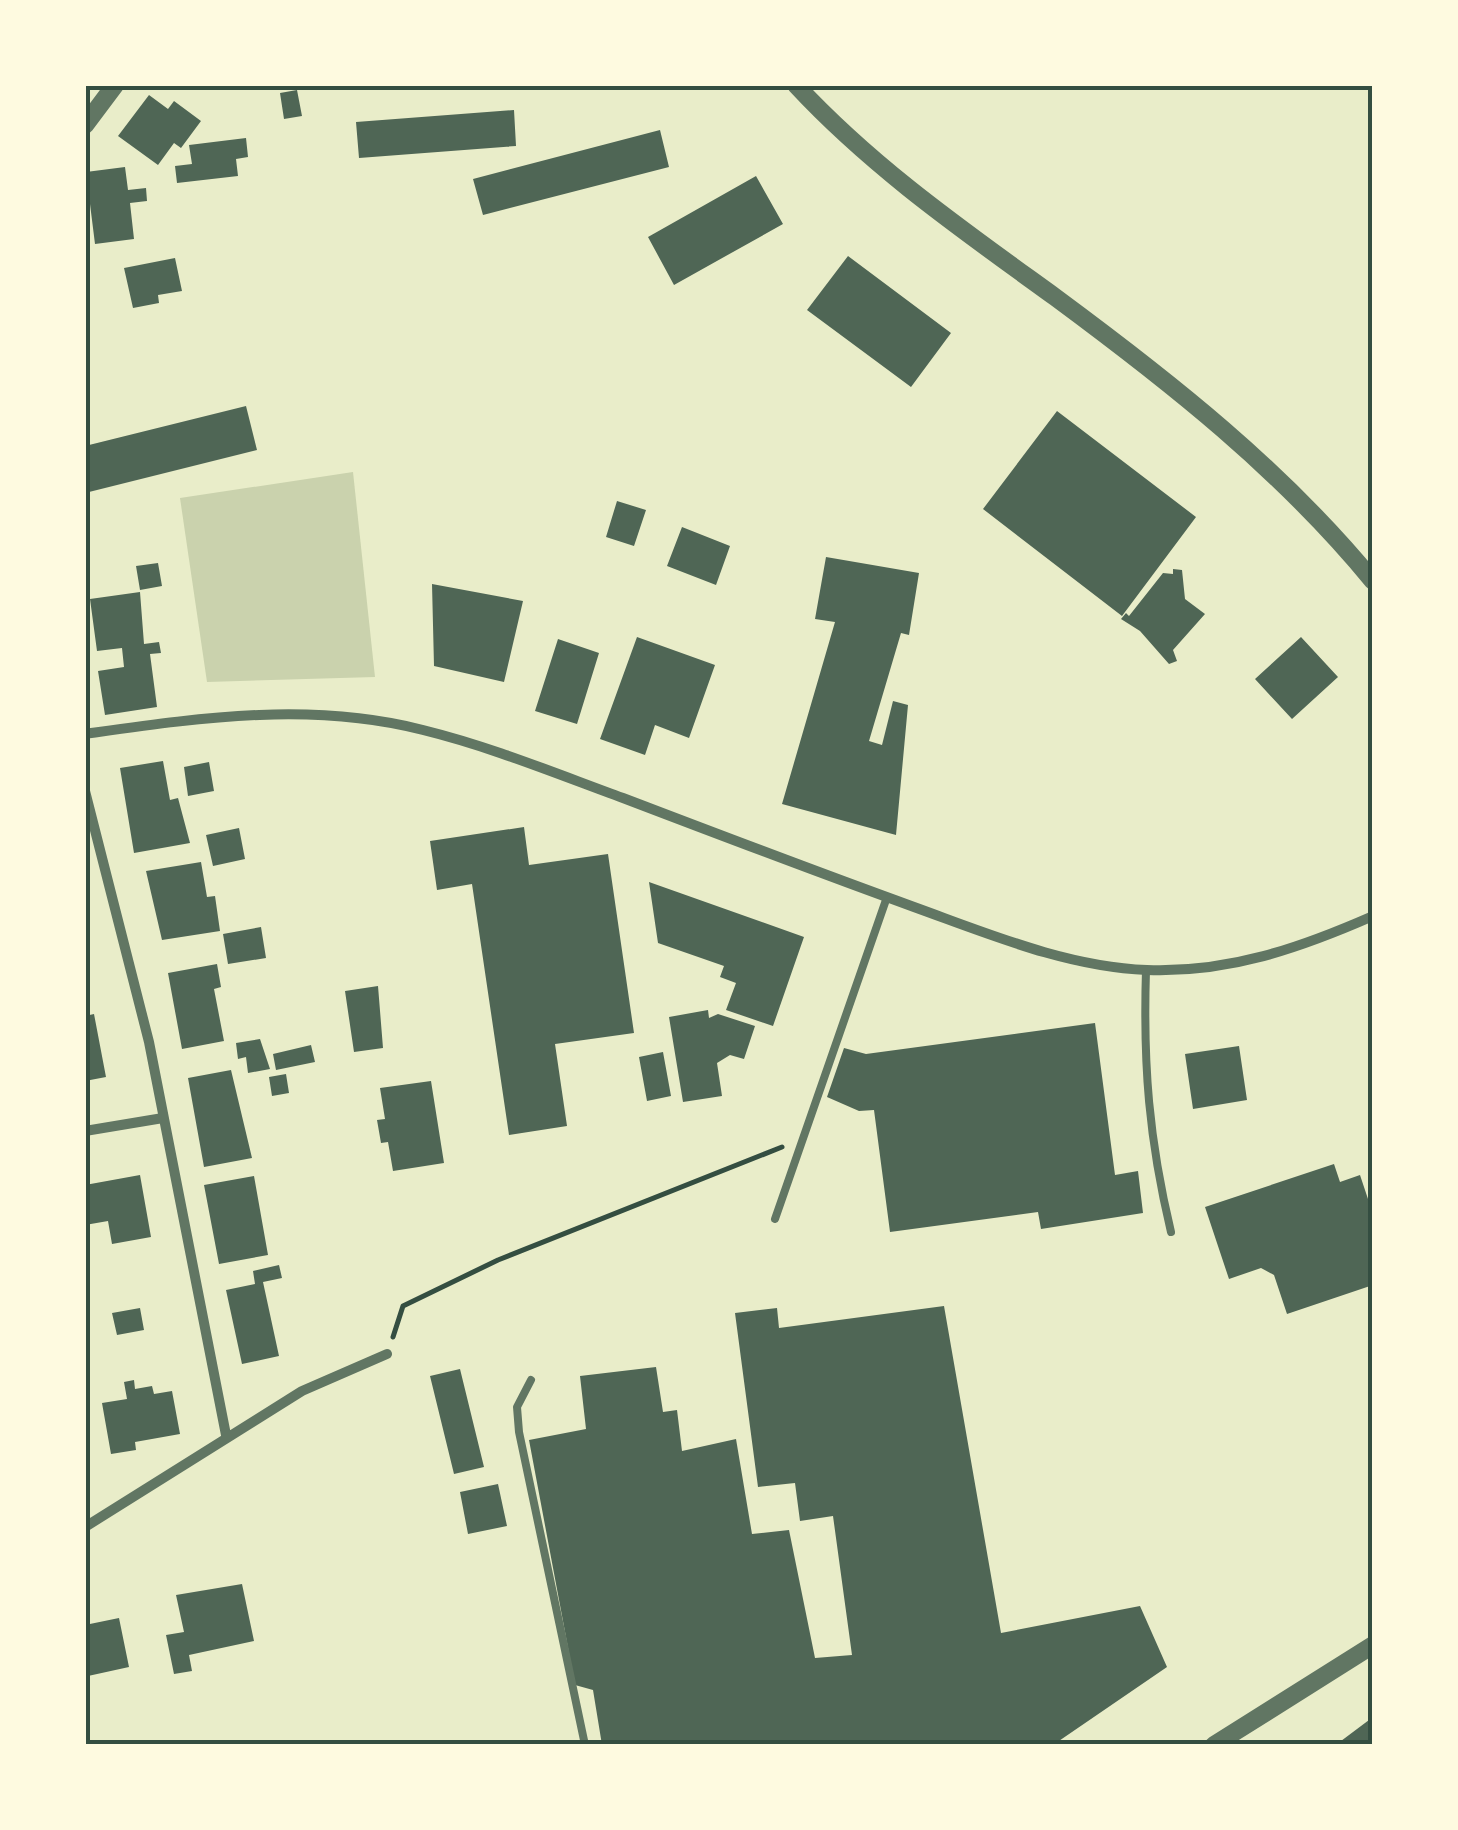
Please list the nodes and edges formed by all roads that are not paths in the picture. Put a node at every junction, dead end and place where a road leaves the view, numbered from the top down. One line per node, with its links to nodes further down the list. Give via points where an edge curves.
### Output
1 (114, 85): 3 (street)
2 (796, 85): 4 (street, via 923,202 1222,427 1288,487)
3 (85, 125)
4 (1373, 581)
5 (85, 734): 7 (street, via 301,712 422,730 508,755)
6 (85, 791): 10 (street)
7 (886, 897): 9 (street, via 1044,951); 12 (lane)
8 (1373, 916): 9 (street, via 1300,948 1248,961)
9 (1146, 970): 13 (lane, via 1143,1064)
10 (163, 1118): 11 (street); 16 (street)
11 (85, 1131)
12 (775, 1219)
13 (1171, 1232)
14 (386, 1354): 16 (street, via 302,1391)
15 (530, 1380): 19 (lane, via 517,1407 518,1432)
16 (226, 1436): 17 (street)
17 (85, 1527)
18 (1373, 1645): 20 (street)
19 (585, 1745)
20 (1214, 1745)

